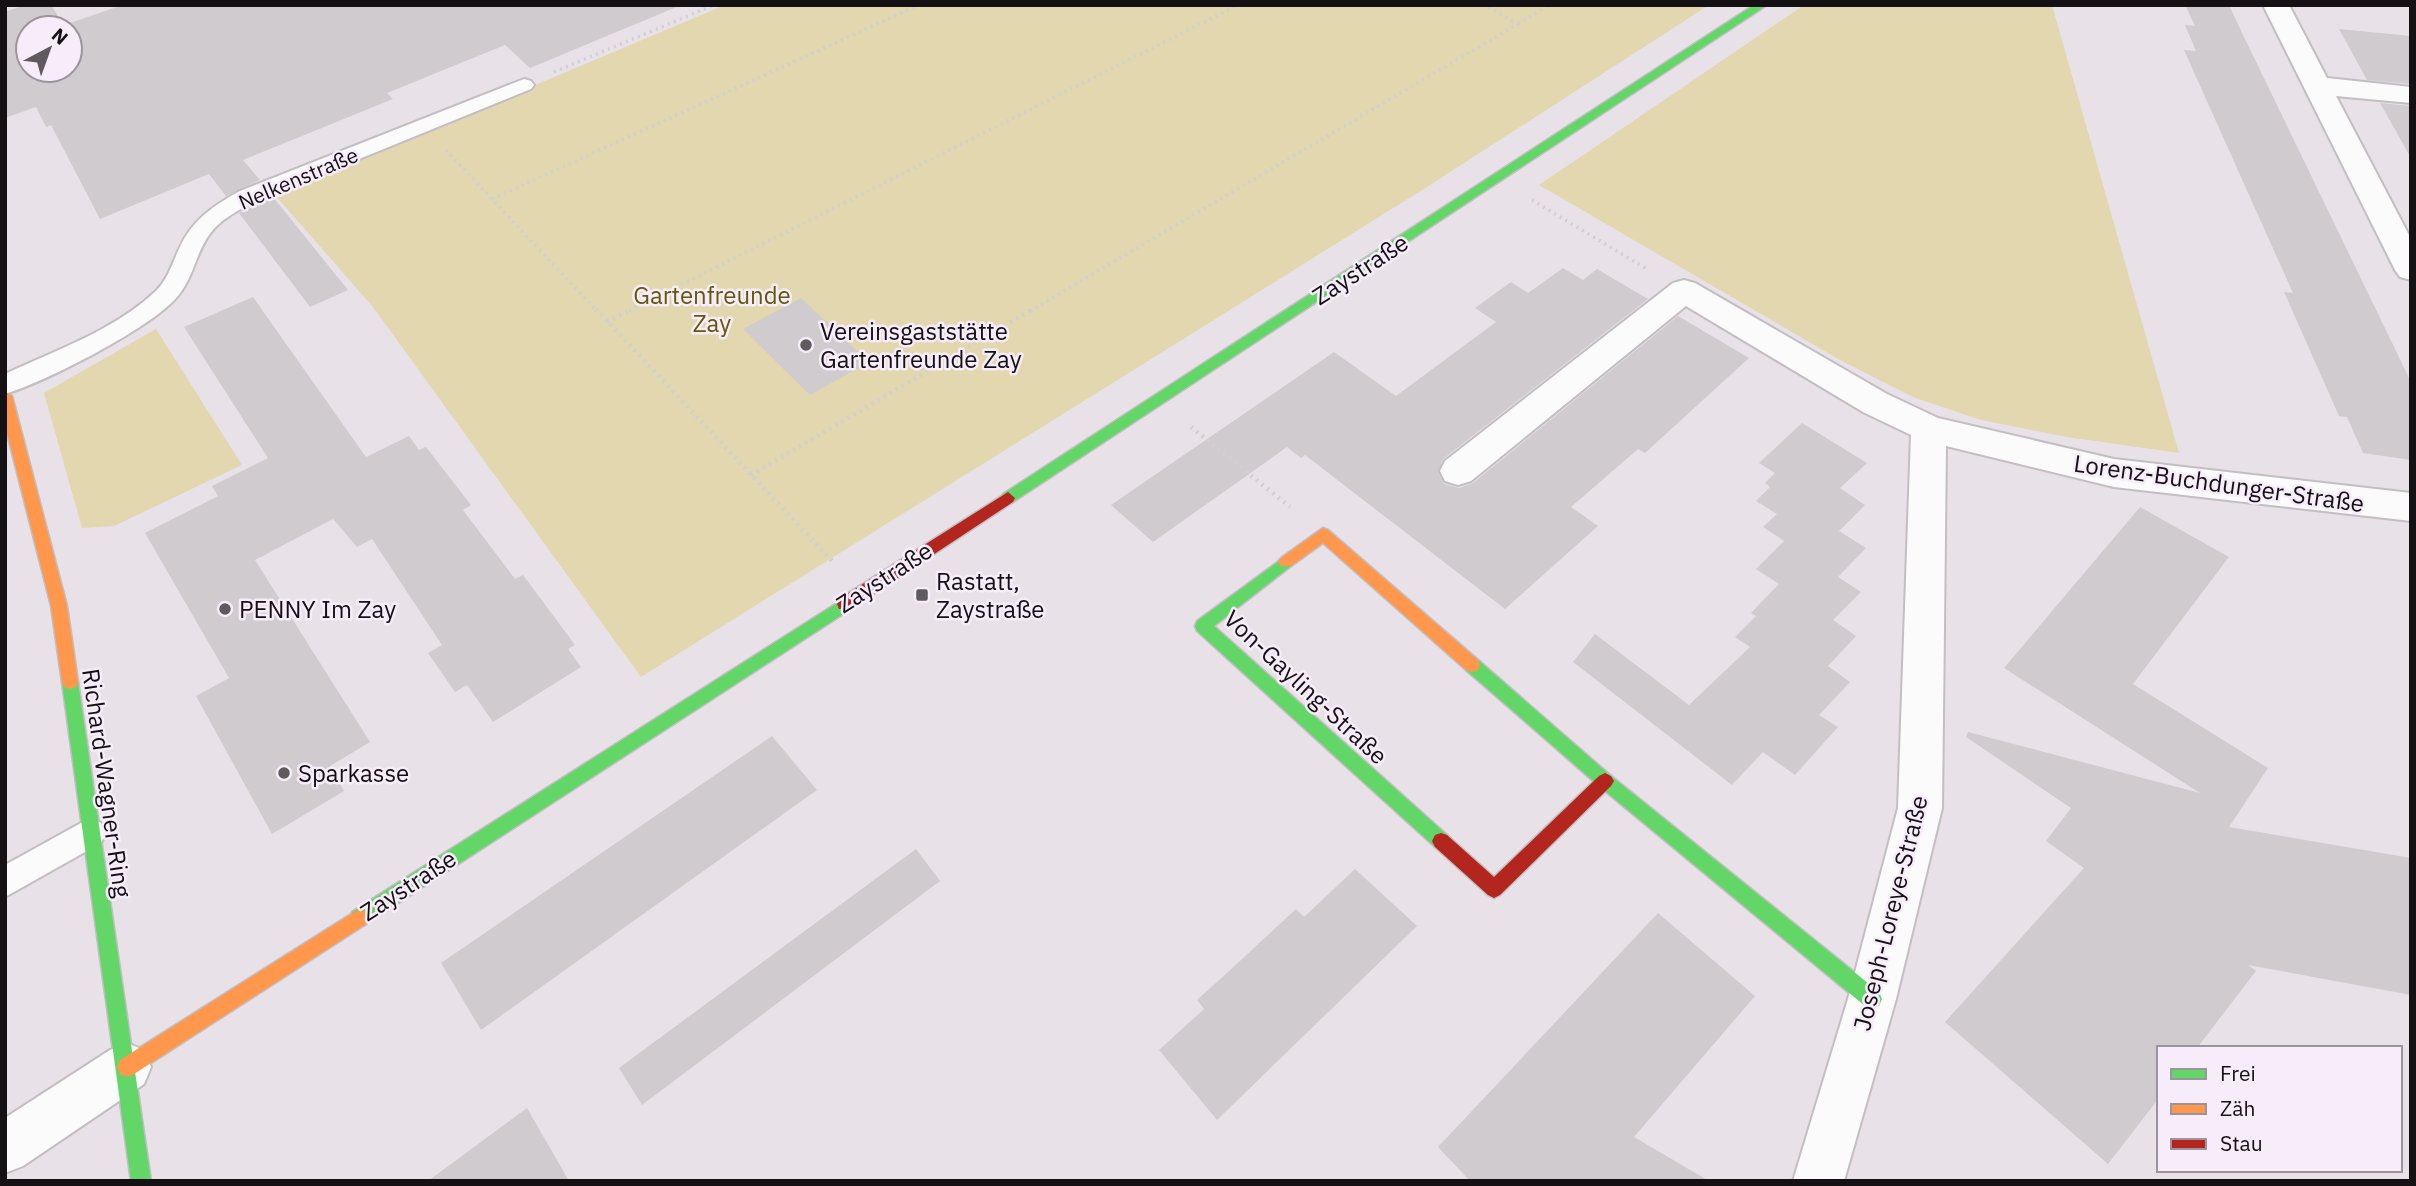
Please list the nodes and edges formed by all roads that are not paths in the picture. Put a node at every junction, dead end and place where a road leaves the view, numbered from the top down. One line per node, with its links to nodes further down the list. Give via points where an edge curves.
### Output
1 (1762, 5): 16 (street, Zaystraße)
2 (2276, 5): 4 (street)
3 (524, 85): 7 (lane, Nelkenstraße, via 248,196 218,213 200,231 178,282 163,298 135,318)
4 (2315, 85): 5 (street); 6 (street)
5 (2411, 95)
6 (2411, 270)
7 (5, 385)
8 (5, 396): 13 (street, Richard-Wagner-Ring, via 59,606)
9 (1929, 429): 10 (street, Lorenz-Buchdunger-Straße, via 1875,404 1684,291); 11 (street, Lorenz-Buchdunger-Straße, via 2114,473); 15 (street, Joseph-Loreye-Straße, via 1920,808)
10 (1458, 471)
11 (2411, 507)
12 (1605, 781): 12 (street, Von-Gayling-Straße, via 1323,534 1203,626 1494,889); 15 (street)
13 (90, 833): 14 (lane); 16 (street, Richard-Wagner-Ring)
14 (5, 881)
15 (1872, 999): 19 (street, Joseph-Loreye-Straße)
16 (127, 1068): 17 (street, Zaystraße); 18 (street, Richard-Wagner-Ring)
17 (5, 1148)
18 (141, 1181)
19 (1818, 1181)

